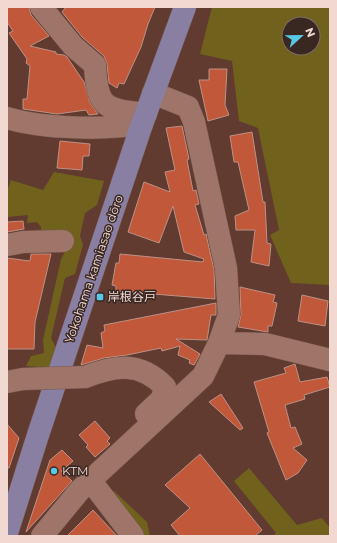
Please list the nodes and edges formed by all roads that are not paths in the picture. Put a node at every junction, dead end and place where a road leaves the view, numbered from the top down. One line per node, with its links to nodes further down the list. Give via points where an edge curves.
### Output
1 (41, 7): 5 (street, via 73,46 95,65 99,97 111,108)
2 (185, 7): 3 (main road, Yokohama kamiasao dōro)
3 (153, 93): 5 (main road, Yokohama kamiasao dōro); 8 (street, via 188,108 194,122 226,268 229,315)
4 (7, 118): 5 (street, via 21,122 100,128)
5 (144, 119): 13 (main road, Yokohama kamiasao dōro)
6 (63, 241): 7 (street)
7 (7, 245)
8 (220, 343): 9 (street, via 265,344); 11 (street, via 202,376)
9 (330, 360)
10 (15, 380): 11 (street, bridge, via 85,377 106,369 121,367 155,376 165,387 162,399 131,428)
11 (132, 440): 12 (street)
12 (90, 480): 14 (street); 15 (street)
13 (7, 533)
14 (42, 536)
15 (133, 536)

